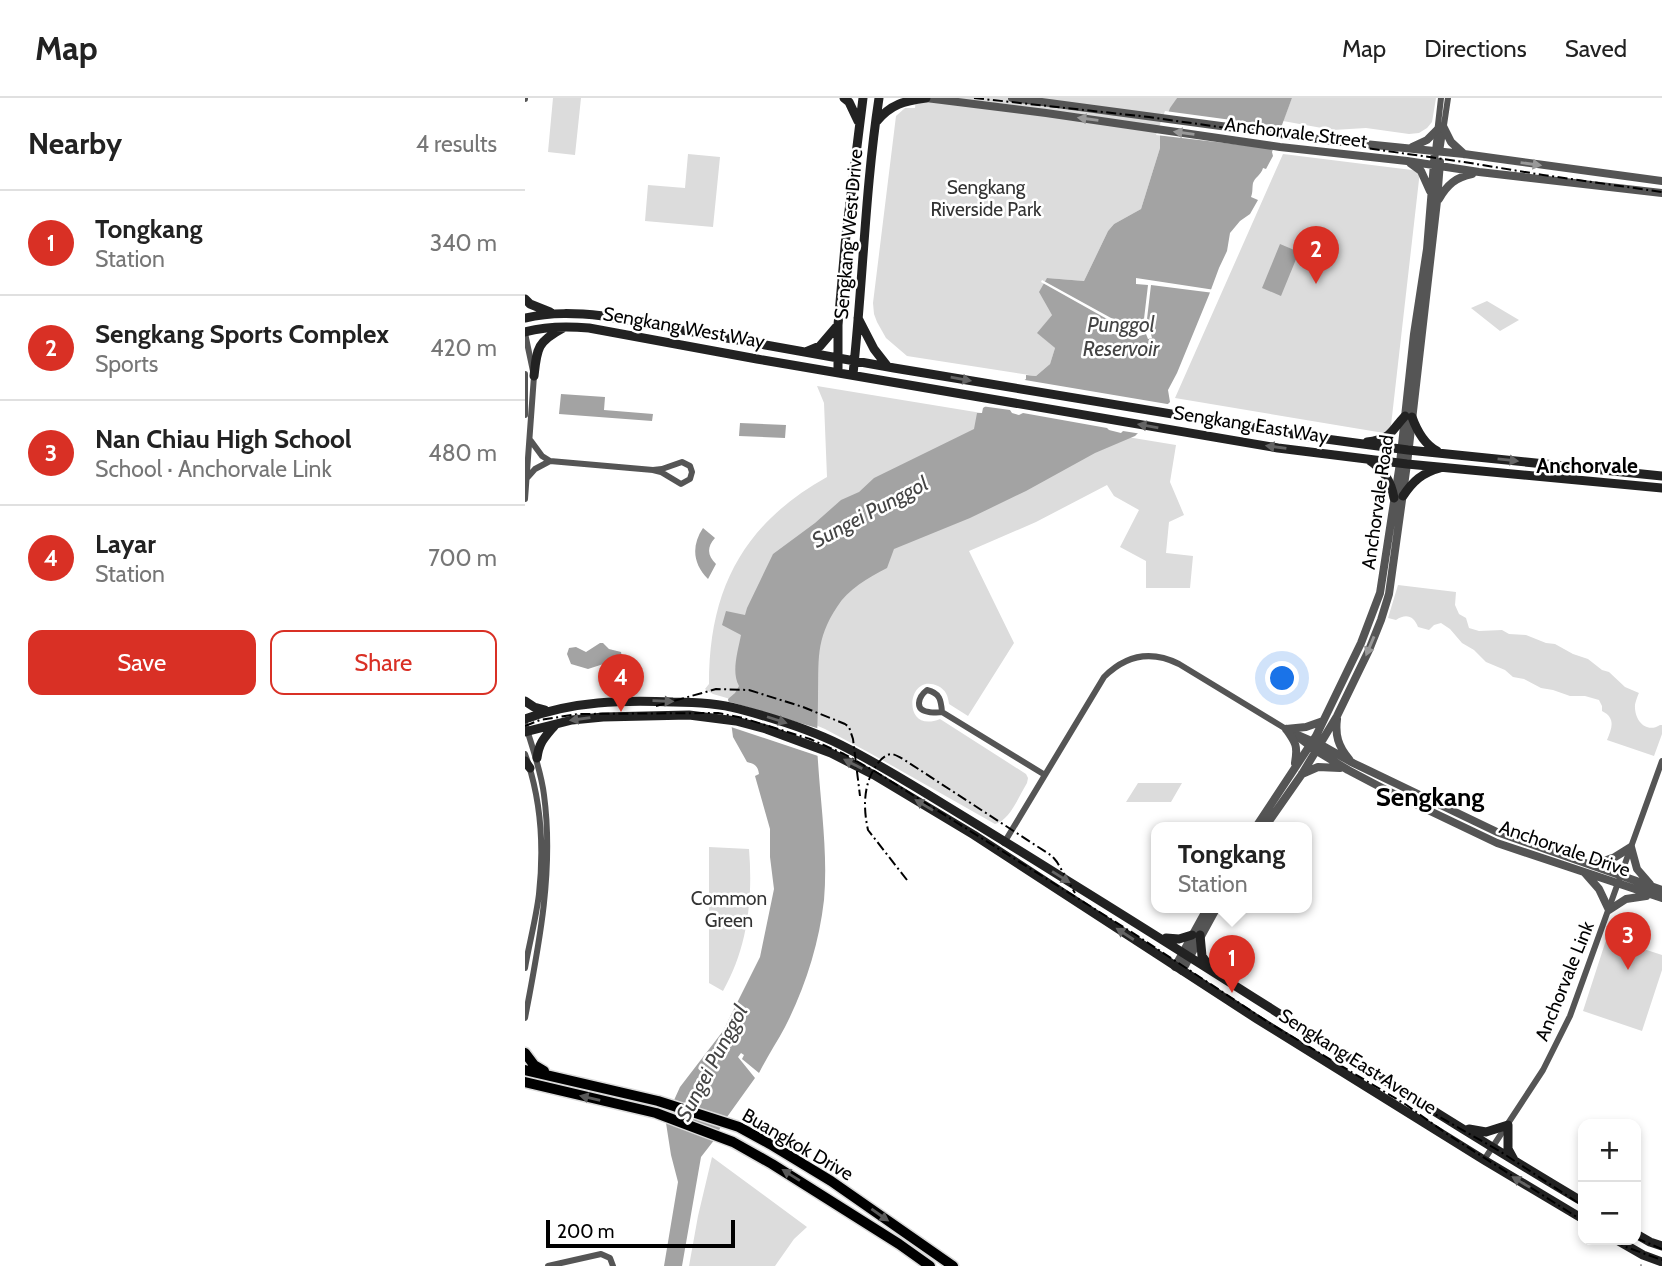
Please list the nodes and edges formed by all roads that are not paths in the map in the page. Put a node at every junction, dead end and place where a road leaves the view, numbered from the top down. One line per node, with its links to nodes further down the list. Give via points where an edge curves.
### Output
1 (844, 98): 8 (main road)
2 (863, 98): 8 (main road, Sengkang West Drive)
3 (879, 98): 9 (main road, Sengkang West Drive)
4 (926, 98): 9 (main road, via 894,106); 14 (street, Anchorvale Street, one-way to 4)
5 (1012, 98): 11 (street, Anchorvale Street)
6 (1441, 98): 10 (street)
7 (1448, 98): 10 (street)
8 (859, 123): 24 (main road, Sengkang West Drive)
9 (875, 124): 23 (main road, Sengkang West Drive)
10 (1440, 128): 11 (street); 12 (street); 13 (street)
11 (1410, 149): 12 (street, Anchorvale Street)
12 (1438, 151): 13 (street, Anchorvale Street); 15 (street, Anchorvale Road)
13 (1464, 155): 17 (street, Anchorvale Street, one-way to 17)
14 (1407, 161): 15 (street, Anchorvale Street); 19 (street, via 1421,171)
15 (1437, 166): 16 (street, Anchorvale Street); 19 (street, Anchorvale Road)
16 (1479, 172): 18 (street, Anchorvale Street); 19 (street, via 1460,177)
17 (1662, 181)
18 (1662, 194)
19 (1434, 198): 35 (street, Anchorvale Road, via 1414,334)
20 (525, 299): 21 (main road)
21 (555, 313): 22 (main road, Sengkang West Way); 27 (main road, Sengkang West Way, via 603,316)
22 (525, 318)
23 (857, 318): 29 (main road, Sengkang West Drive); 30 (main road, via 874,349)
24 (838, 325): 27 (main road, via 820,346); 28 (main road, Sengkang West Drive)
25 (568, 326): 26 (main road, Sengkang West Way); 31 (main road, Sengkang West Way); 33 (main road, via 547,336)
26 (525, 332): 33 (street)
27 (806, 352): 28 (main road, Sengkang West Way)
28 (838, 358): 29 (main road, Sengkang East Way); 31 (main road, Sengkang West Drive)
29 (855, 361): 30 (main road, Sengkang East Way); 32 (main road, Sengkang West Drive)
30 (891, 367): 37 (main road, Sengkang East Way, one-way to 37)
31 (838, 372): 32 (main road, Sengkang East Way)
32 (853, 374): 40 (main road, Sengkang East Way, one-way to 32, via 1278,448)
33 (527, 375): 34 (street); 36 (street)
34 (525, 415)
35 (1408, 416): 37 (main road, via 1391,435); 38 (street, Anchorvale Road); 39 (main road, via 1431,448)
36 (530, 439): 41 (street); 46 (street)
37 (1359, 443): 38 (main road, Sengkang East Way)
38 (1405, 449): 39 (main road, Sengkang East Way); 42 (street, Anchorvale Road)
39 (1440, 453): 45 (main road, Sengkang East Way, one-way to 45)
40 (1368, 459): 42 (main road, Sengkang East Way); 48 (main road, via 1383,471)
41 (550, 461): 44 (street); 46 (street)
42 (1404, 463): 43 (main road, Sengkang East Way); 48 (street, Anchorvale Road)
43 (1445, 467): 47 (main road, Sengkang East Way); 48 (main road, via 1417,478)
44 (653, 470): 44 (street, via 682,462 692,472 681,484)
45 (1662, 476)
46 (527, 478): 49 (street)
47 (1662, 488)
48 (1398, 497): 53 (street, Anchorvale Road, one-way to 53, via 1389,594); 54 (street, Anchorvale Road, via 1380,593)
49 (525, 499)
50 (525, 701): 51 (main road)
51 (547, 711): 56 (main road); 69 (main road, Sengkang East Avenue, one-way to 69, via 594,702 636,701 718,705 768,717 833,741)
52 (942, 712): 66 (street)
53 (1337, 716): 58 (street, Anchorvale Road); 64 (street, via 1337,740)
54 (1323, 721): 57 (street); 58 (street, Anchorvale Road)
55 (557, 724): 56 (main road, Sengkang East Avenue); 60 (main road, via 539,747); 71 (main road, Sengkang East Avenue, one-way to 55, via 874,775 766,729 717,718 669,715)
56 (526, 726): 60 (street)
57 (1286, 729): 58 (street); 63 (street, via 1296,742); 66 (street, via 1168,658 1140,656 1104,677)
58 (1315, 745): 63 (street, Anchorvale Road); 64 (street, Anchorvale Drive); 65 (street, Anchorvale Road)
59 (525, 754): 62 (street)
60 (537, 758): 87 (street, via 546,813 547,873)
61 (1662, 761): 70 (street, Anchorvale Link)
62 (527, 764): 84 (street, via 537,805 540,873)
63 (1295, 766): 67 (street, Anchorvale Road)
64 (1350, 767): 65 (street, via 1323,766); 72 (street, Anchorvale Drive, via 1497,832); 73 (street, Anchorvale Drive, via 1392,794 1497,843)
65 (1302, 774): 68 (street, Anchorvale Road)
66 (1045, 775): 69 (street)
67 (1259, 822)
68 (1268, 822)
69 (1005, 842): 71 (street); 82 (main road, Sengkang East Avenue, one-way to 82)
70 (1631, 847): 72 (street); 74 (street, Anchorvale Link); 76 (street, via 1637,869)
71 (999, 851): 85 (main road, Sengkang East Avenue, one-way to 71)
72 (1594, 865): 74 (street, Anchorvale Drive)
73 (1584, 872): 74 (street, Anchorvale Drive); 78 (street)
74 (1620, 879): 76 (street, Anchorvale Drive); 78 (street, Anchorvale Link)
75 (1662, 890): 76 (street, Anchorvale Drive)
76 (1652, 891): 77 (street, Anchorvale Drive); 78 (street)
77 (1662, 898)
78 (1609, 910): 92 (street, Anchorvale Link, via 1556,1047)
79 (1205, 913): 81 (street)
80 (1212, 913): 81 (street)
81 (1196, 935): 82 (main road); 83 (street); 86 (main road, via 1202,956)
82 (1160, 937): 83 (main road, Sengkang East Avenue)
83 (1186, 954): 85 (street); 86 (main road, Sengkang East Avenue)
84 (525, 968)
85 (1178, 969): 95 (main road, Sengkang East Avenue)
86 (1213, 970): 93 (main road, Sengkang East Avenue)
87 (525, 1018)
88 (525, 1053): 90 (main road)
89 (525, 1070): 90 (main road, Buangkok Drive)
90 (550, 1076): 106 (main road, Buangkok Drive, one-way to 106, via 658,1101 739,1127 831,1181)
91 (525, 1082): 105 (main road, Buangkok Drive, one-way to 91, via 733,1142 656,1113)
92 (1508, 1125): 93 (main road, via 1487,1132); 94 (street, Anchorvale Link); 96 (main road, via 1508,1149)
93 (1459, 1126): 94 (main road, Sengkang East Avenue)
94 (1493, 1147): 95 (street, Anchorvale Link); 96 (main road, Sengkang East Avenue)
95 (1484, 1160): 98 (main road, Sengkang East Avenue, one-way to 95)
96 (1515, 1162): 97 (main road, Sengkang East Avenue)
97 (1578, 1199)
98 (1578, 1216)
99 (1641, 1237): 101 (main road)
100 (1626, 1245): 102 (main road)
101 (1662, 1246)
102 (1662, 1262)
103 (548, 1266): 104 (street, via 601,1254 610,1258)
104 (613, 1266)
105 (930, 1266)
106 (953, 1266)

